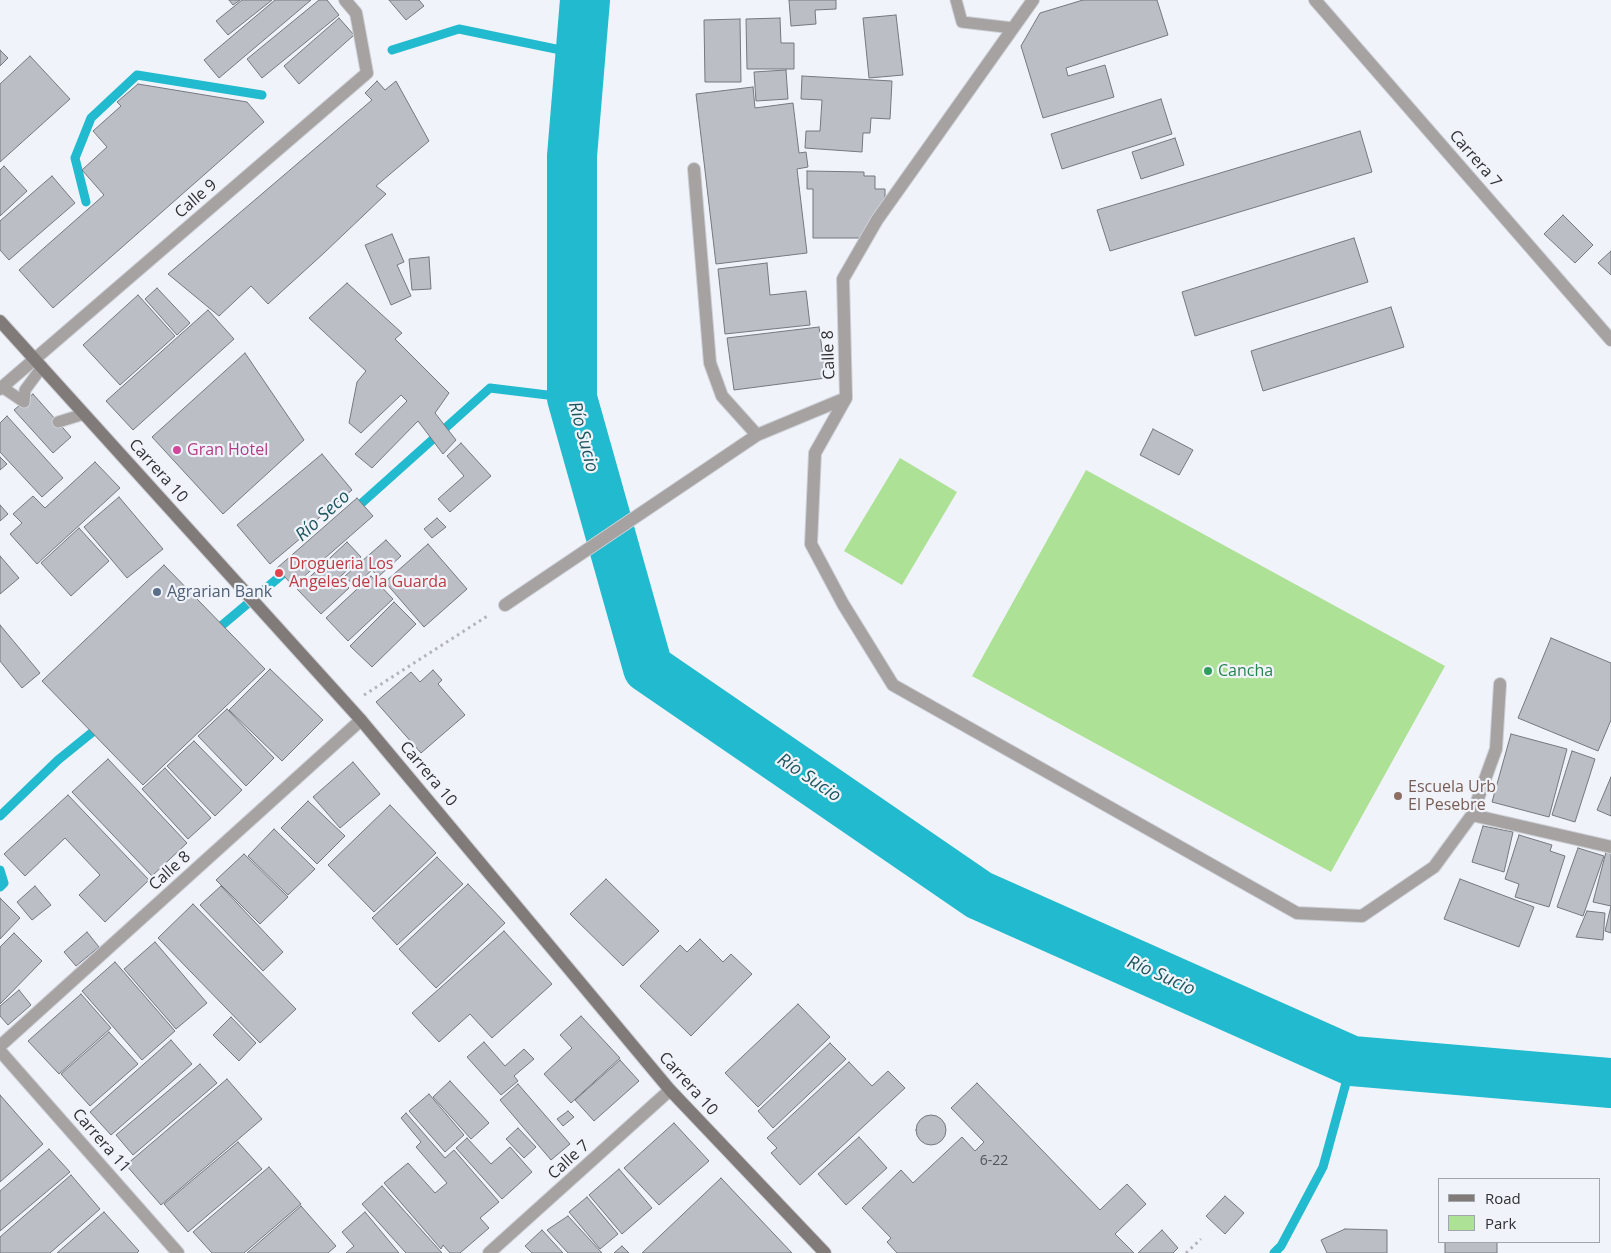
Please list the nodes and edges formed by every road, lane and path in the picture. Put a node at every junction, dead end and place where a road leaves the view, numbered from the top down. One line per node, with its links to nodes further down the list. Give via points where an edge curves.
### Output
1 (345, 0): 9 (street, Calle 9, via 356,13 367,73)
2 (956, 0): 5 (lane, via 962,22)
3 (1033, 0): 5 (street, Calle 8)
4 (1315, 0): 8 (street, Carrera 7)
5 (1013, 28): 11 (street, Calle 8, via 877,220 843,279)
6 (694, 169): 14 (street, via 710,363 722,396)
7 (0, 320): 9 (main road, Carrera 10)
8 (1611, 340)
9 (38, 363): 10 (street, Calle 9); 10 (lane, via 24,390 24,402); 12 (main road, Carrera 10)
10 (1, 388)
11 (846, 398): 14 (street, Calle 8); 19 (street, via 815,453 811,544 843,604 893,685 1297,913 1362,916 1434,867)
12 (84, 414): 13 (lane); 17 (main road, Carrera 10)
13 (58, 422)
14 (757, 435): 15 (street, Calle 8)
15 (504, 605): 17 (path)
16 (1500, 684): 19 (street, via 1496,749)
17 (348, 706): 18 (main road, Carrera 10)
18 (361, 720): 21 (street, Calle 8); 23 (main road, Carrera 10)
19 (1472, 815): 20 (street)
20 (1611, 847)
21 (0, 1046)
22 (0, 1051): 25 (street, Carrera 11)
23 (670, 1090): 26 (street, Calle 7); 27 (main road, Carrera 10)
24 (1201, 1239): 28 (path)
25 (178, 1253)
26 (489, 1253)
27 (825, 1253)
28 (1186, 1253)

